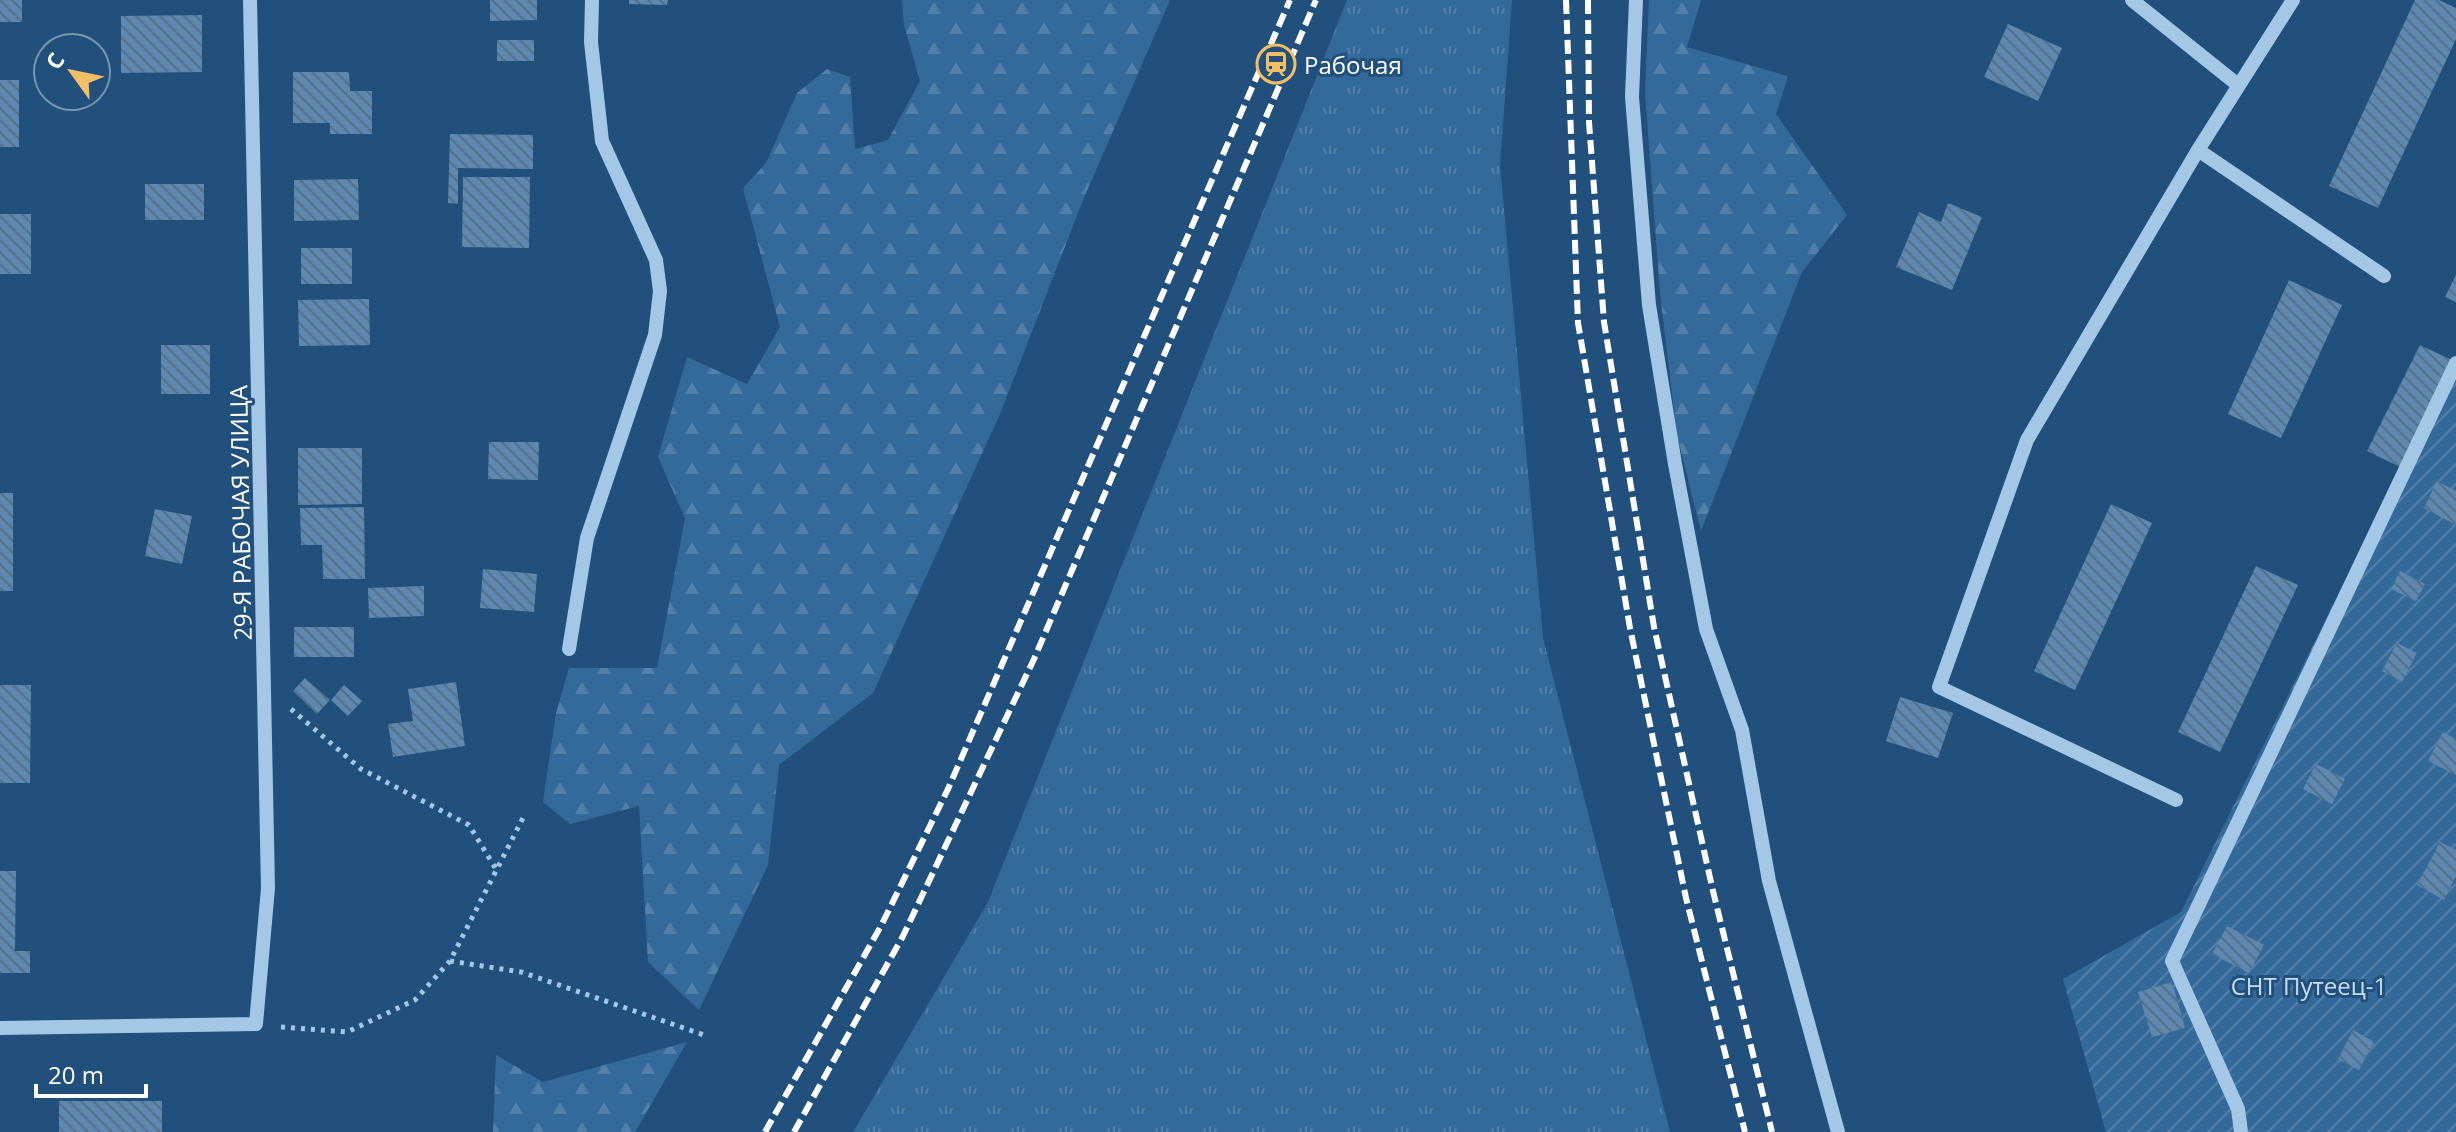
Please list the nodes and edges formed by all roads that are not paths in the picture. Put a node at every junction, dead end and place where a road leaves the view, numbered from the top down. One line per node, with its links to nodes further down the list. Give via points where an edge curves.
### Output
1 (250, 0): 12 (street, 29-Я РАБОЧАЯ УЛИЦА, via 268,888 256,1024)
2 (592, 0): 10 (street, via 602,141 656,260 660,291 655,335 587,538)
3 (1636, 0): 13 (street, via 1632,97 1649,305 1675,464 1706,629 1742,730 1769,881)
4 (2132, 0): 6 (street)
5 (2293, 0): 6 (street)
6 (2238, 85): 7 (street)
7 (2198, 150): 8 (street); 11 (street, via 2027,440 1939,687)
8 (2384, 276)
9 (2456, 363): 14 (street, via 2172,961 2238,1109)
10 (569, 649)
11 (2176, 800)
12 (0, 1028)
13 (1838, 1132)
14 (2241, 1132)

